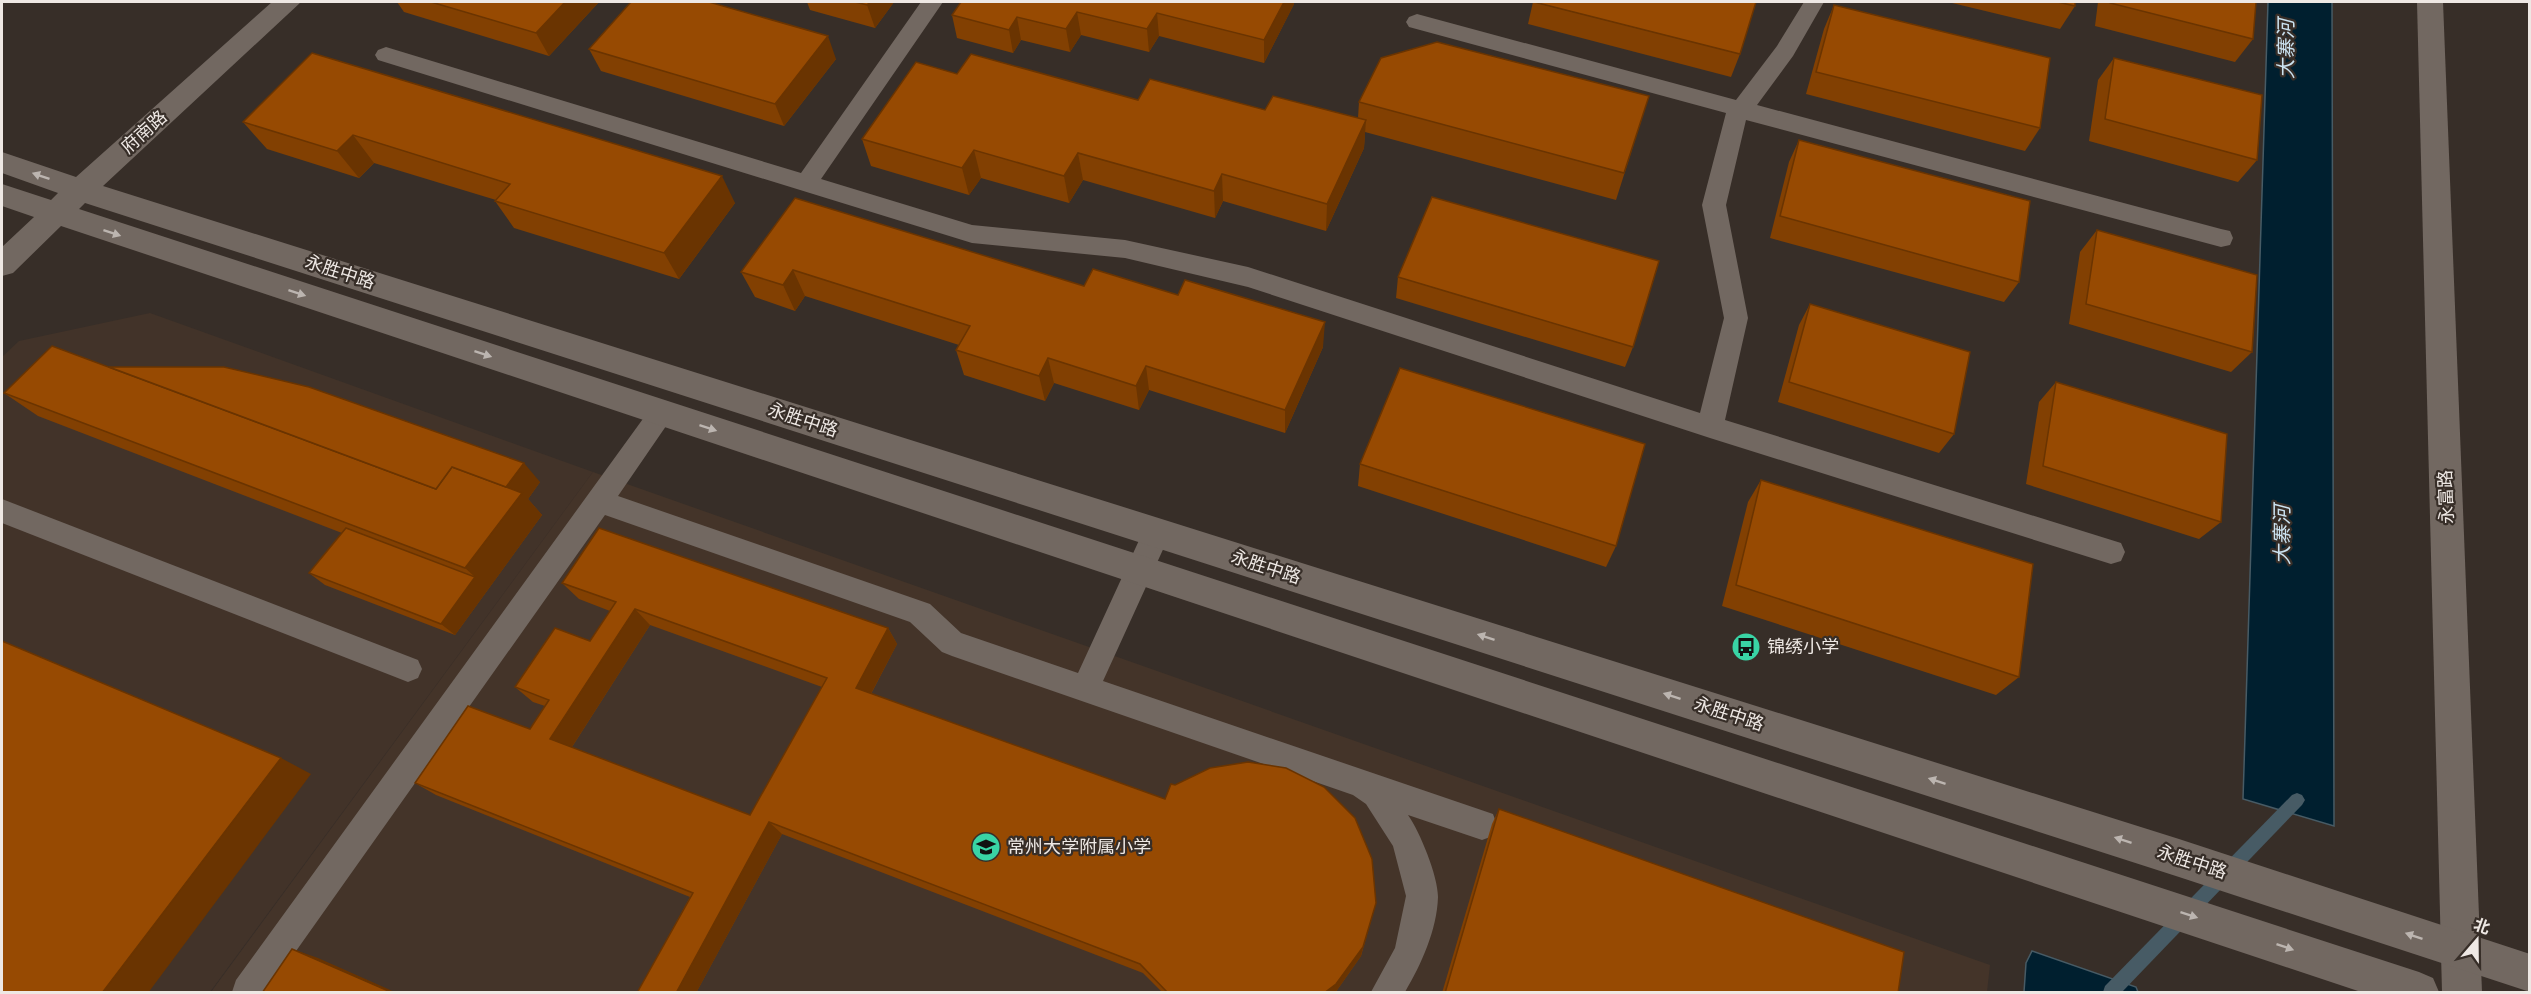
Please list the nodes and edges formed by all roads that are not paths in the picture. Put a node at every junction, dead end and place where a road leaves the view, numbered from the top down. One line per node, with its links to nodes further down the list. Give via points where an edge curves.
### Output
1 (288, 2): 10 (street, 府南路)
2 (932, 2): 9 (lane)
3 (1814, 2): 7 (lane, via 1785,51)
4 (2430, 2): 26 (street, 永富路)
5 (1417, 22): 7 (lane)
6 (386, 55): 9 (lane)
7 (1741, 109): 13 (lane); 16 (lane, via 1735,118 1714,205 1736,318)
8 (2, 162): 10 (street, 永胜中路, one-way to 8)
9 (806, 183): 16 (lane, via 972,234 1125,249 1248,277)
10 (80, 190): 12 (street, 府南路); 19 (street, 永胜中路)
11 (2, 195): 12 (street, 永胜中路)
12 (57, 214): 14 (street, 府南路); 15 (street, 永胜中路, one-way to 15)
13 (2221, 238)
14 (2, 265)
15 (662, 413): 17 (lane); 21 (street, 永胜中路, one-way to 21)
16 (1710, 428): 20 (lane)
17 (599, 501): 23 (lane, via 920,613 952,643); 28 (lane)
18 (2, 511): 22 (lane)
19 (1156, 532): 21 (lane); 26 (street, 永胜中路, one-way to 19, via 2179,858)
20 (2111, 552)
21 (1139, 570): 23 (lane); 30 (street, 永胜中路, one-way to 30)
22 (408, 669)
23 (1085, 689): 24 (lane)
24 (1348, 780): 25 (lane); 29 (lane, via 1377,794 1407,840 1422,896 1410,954)
25 (1482, 825)
26 (2461, 952): 27 (street, 永胜中路); 31 (street, 永富路)
27 (2529, 974)
28 (248, 993)
29 (1387, 993)
30 (2419, 993)
31 (2462, 993)

